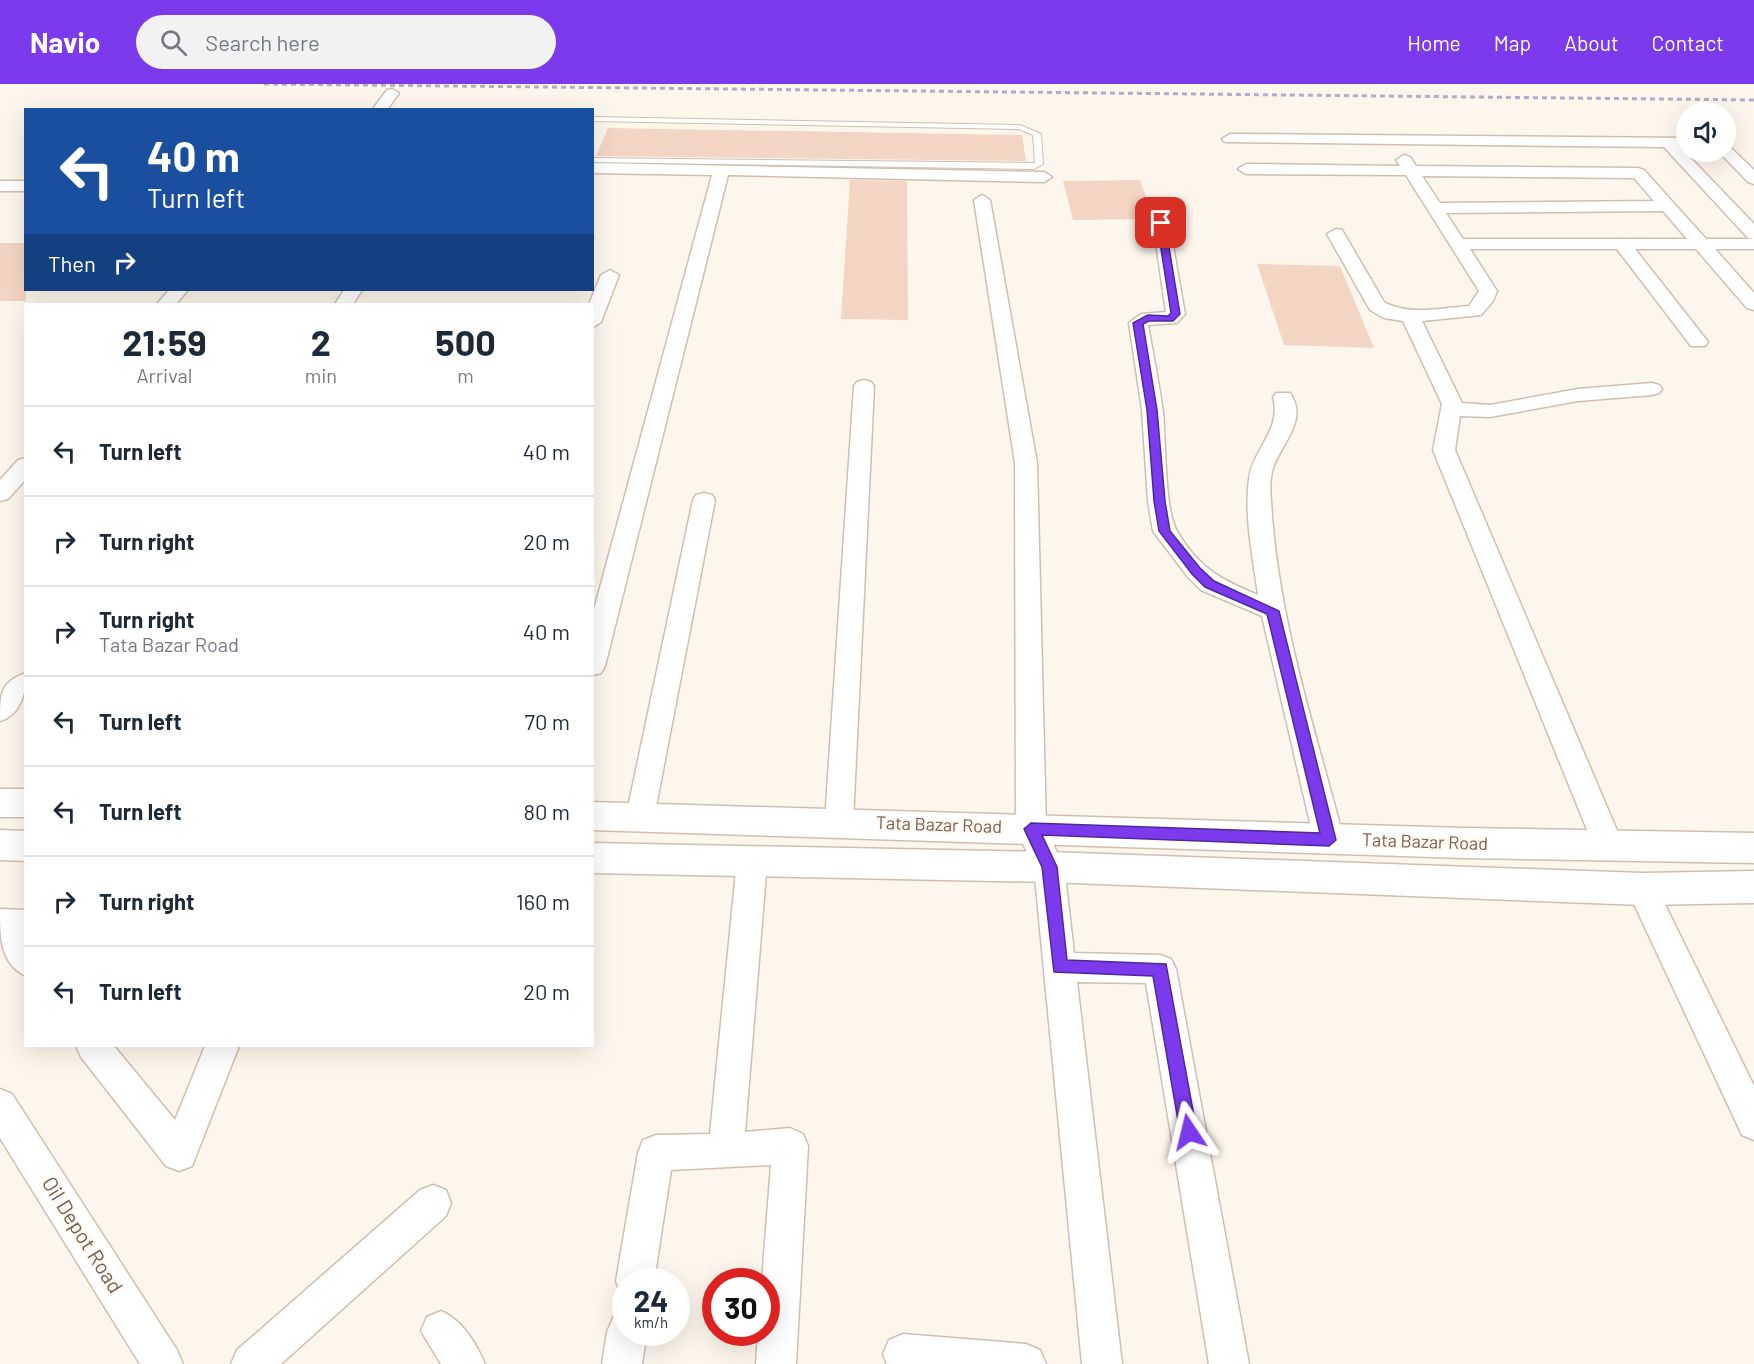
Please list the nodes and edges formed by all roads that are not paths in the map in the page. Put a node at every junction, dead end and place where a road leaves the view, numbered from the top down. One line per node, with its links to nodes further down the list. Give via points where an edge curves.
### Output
1 (392, 93): 2 (street)
2 (381, 108)
3 (594, 120): 12 (lane, via 1020,127 1036,134 1039,164)
4 (1230, 140): 5 (street)
5 (1392, 141): 6 (street); 14 (street)
6 (1612, 142): 7 (street); 15 (street)
7 (1668, 143): 8 (street); 25 (street)
8 (1676, 143)
9 (594, 160): 12 (lane)
10 (1736, 161): 17 (street)
11 (594, 168): 12 (street)
12 (713, 169): 16 (street); 45 (street)
13 (1246, 169): 14 (street)
14 (1411, 171): 15 (street); 22 (street)
15 (1638, 173): 21 (street)
16 (1044, 177)
17 (1754, 179)
18 (0, 186): 19 (street)
19 (24, 186)
20 (982, 200): 53 (street, via 1026,463)
21 (1667, 206): 22 (street); 28 (street)
22 (1435, 208): 26 (street)
23 (1161, 223): 44 (street, via 1176,314 1170,319 1148,318 1138,323 1165,531 1210,584)
24 (1336, 234): 34 (street, via 1377,306 1391,314)
25 (1754, 234)
26 (1458, 244): 27 (street); 34 (street, via 1488,291 1484,301 1474,311)
27 (1622, 244): 28 (street); 36 (street)
28 (1701, 244): 29 (street); 33 (street)
29 (1754, 244)
30 (610, 274): 35 (street)
31 (178, 291): 32 (street)
32 (167, 303)
33 (1754, 304)
34 (1410, 316): 40 (street)
35 (594, 317)
36 (1698, 342)
37 (864, 386): 52 (street)
38 (1652, 389): 40 (street, via 1578,395 1490,411)
39 (1283, 397): 44 (street, via 1287,408 1283,432 1261,470 1260,500)
40 (1451, 409): 57 (street, via 1444,450)
41 (24, 467): 42 (street)
42 (0, 494)
43 (704, 500): 51 (street)
44 (1273, 611): 54 (street)
45 (594, 658)
46 (24, 683): 47 (street, via 16,687)
47 (0, 711)
48 (0, 803): 49 (street)
49 (24, 804)
50 (594, 816): 51 (street, Tata Bazar Road)
51 (640, 817): 52 (street, Tata Bazar Road)
52 (839, 821): 53 (street, Tata Bazar Road)
53 (1031, 829): 54 (street, Tata Bazar Road); 61 (street)
54 (1329, 840): 57 (street, Tata Bazar Road)
55 (0, 845): 56 (street)
56 (24, 846)
57 (1609, 847): 58 (street, Tata Bazar Road)
58 (1754, 848)
59 (594, 858): 60 (street)
60 (752, 861): 61 (street); 73 (street)
61 (1049, 867): 63 (street); 68 (street)
62 (1754, 887): 63 (street)
63 (1642, 889): 72 (street)
64 (0, 922): 65 (street)
65 (24, 923)
66 (0, 930): 67 (street)
67 (24, 960)
68 (1060, 967): 85 (street); 86 (street, via 1160,969)
69 (94, 1047): 70 (street, via 179,1153)
70 (222, 1047)
71 (0, 1106): 79 (street, Oil Depot Road)
72 (1754, 1123)
73 (726, 1150): 75 (street, via 656,1153); 83 (street, via 790,1146)
74 (433, 1203): 80 (street)
75 (637, 1268)
76 (441, 1331): 81 (street)
77 (625, 1346): 82 (street)
78 (903, 1354): 84 (street)
79 (163, 1364)
80 (251, 1364)
81 (465, 1364)
82 (622, 1364)
83 (776, 1364)
84 (1026, 1364)
85 (1102, 1364)
86 (1229, 1364)

